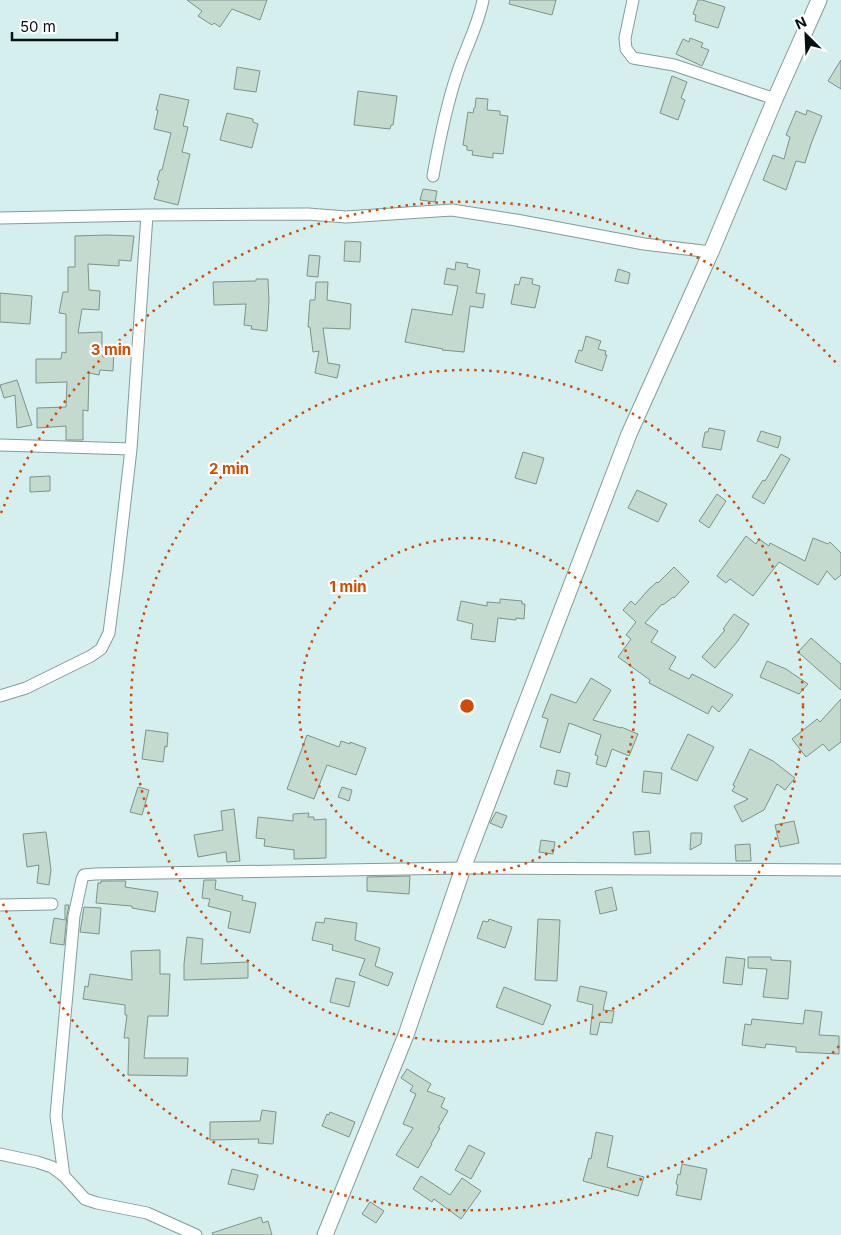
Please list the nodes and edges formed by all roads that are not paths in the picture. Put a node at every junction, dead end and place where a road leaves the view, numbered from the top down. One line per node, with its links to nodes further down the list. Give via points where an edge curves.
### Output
1 (483, 0): 5 (street, via 455,82 440,135)
2 (633, 0): 4 (street, via 625,38 626,49 632,58 674,65)
3 (819, 0): 4 (street)
4 (775, 99): 8 (street)
5 (433, 176)
6 (147, 215): 7 (street); 8 (street, via 308,214 346,217 452,210 644,244); 10 (street)
7 (0, 218)
8 (710, 252): 12 (street, via 629,434)
9 (0, 445): 10 (street)
10 (131, 449): 11 (street, via 109,633 101,648 91,656 26,688)
11 (0, 696)
12 (463, 868): 13 (street); 17 (street, via 84,875 74,916 56,1116); 18 (street, via 406,1035)
13 (841, 870)
14 (52, 904): 15 (street)
15 (0, 905)
16 (0, 1154): 17 (street, via 52,1167)
17 (64, 1176): 19 (street, via 85,1199 147,1213)
18 (322, 1233)
19 (196, 1235)

